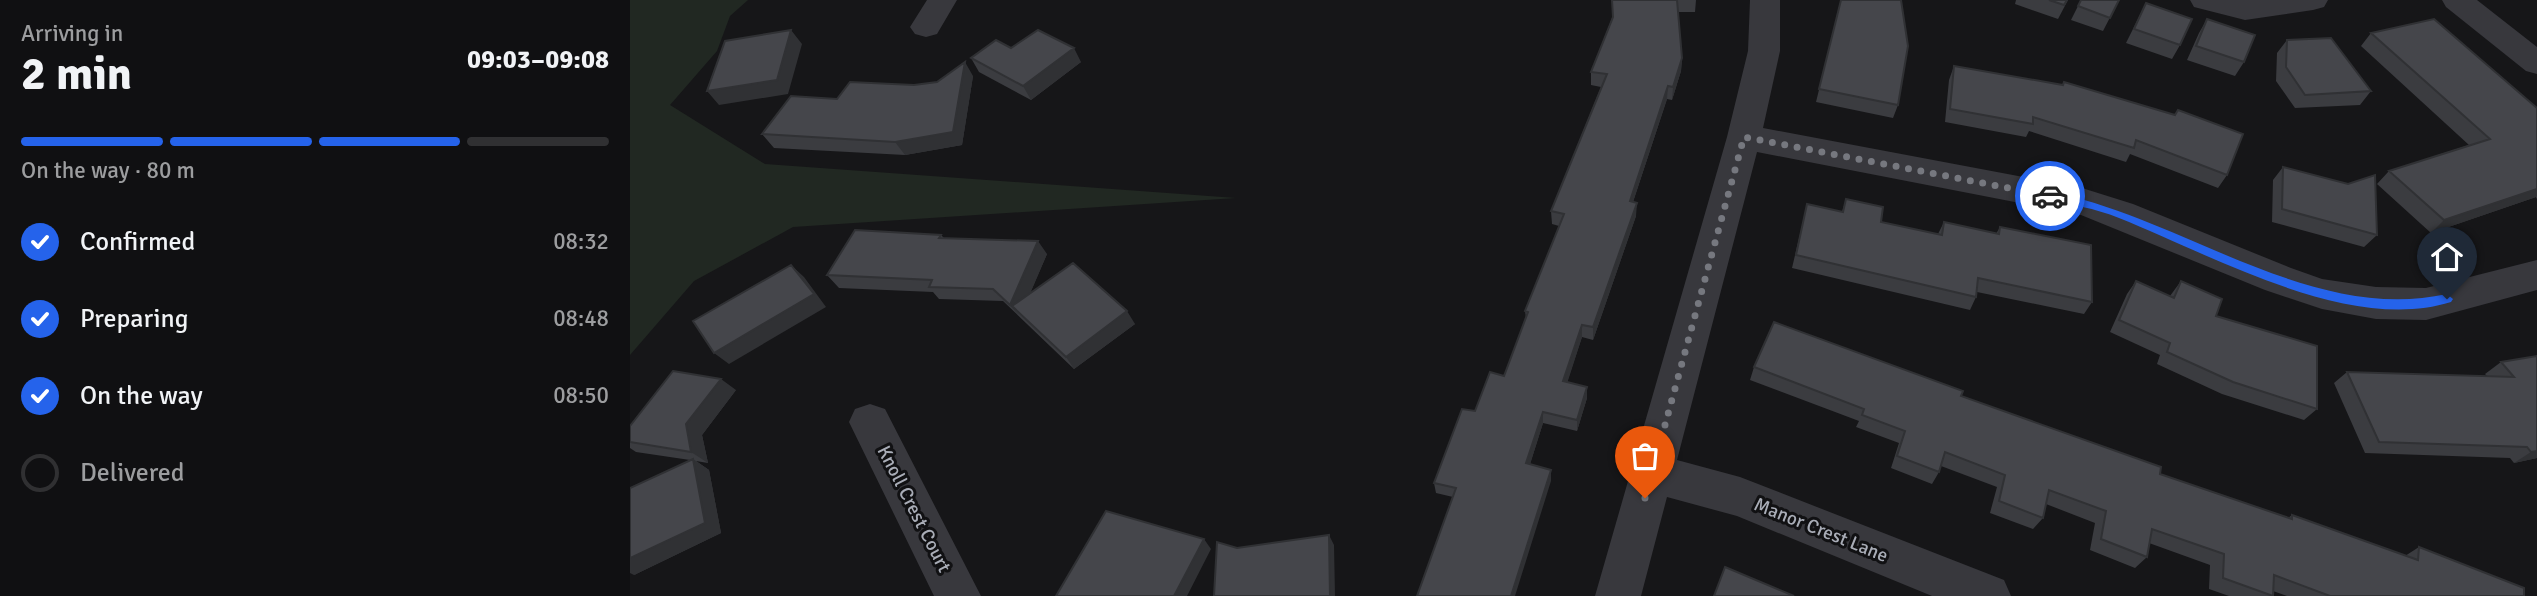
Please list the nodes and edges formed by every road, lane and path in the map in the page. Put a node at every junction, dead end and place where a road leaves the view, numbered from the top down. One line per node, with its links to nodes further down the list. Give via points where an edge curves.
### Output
1 (942, 0): 6 (street)
2 (1765, 0): 8 (street, via 1764,51)
3 (2205, 0): 4 (street, via 2245,9)
4 (2313, 0)
5 (2457, 0): 7 (street)
6 (926, 27)
7 (2537, 63)
8 (1744, 137): 9 (street, via 2082,202 2322,294 2375,303 2426,304); 11 (street)
9 (2537, 275)
10 (870, 422): 12 (street, Knoll Crest Court)
11 (1652, 473): 13 (street); 14 (street, Manor Crest Lane, via 1740,497)
12 (958, 596)
13 (1618, 596)
14 (1987, 596)

